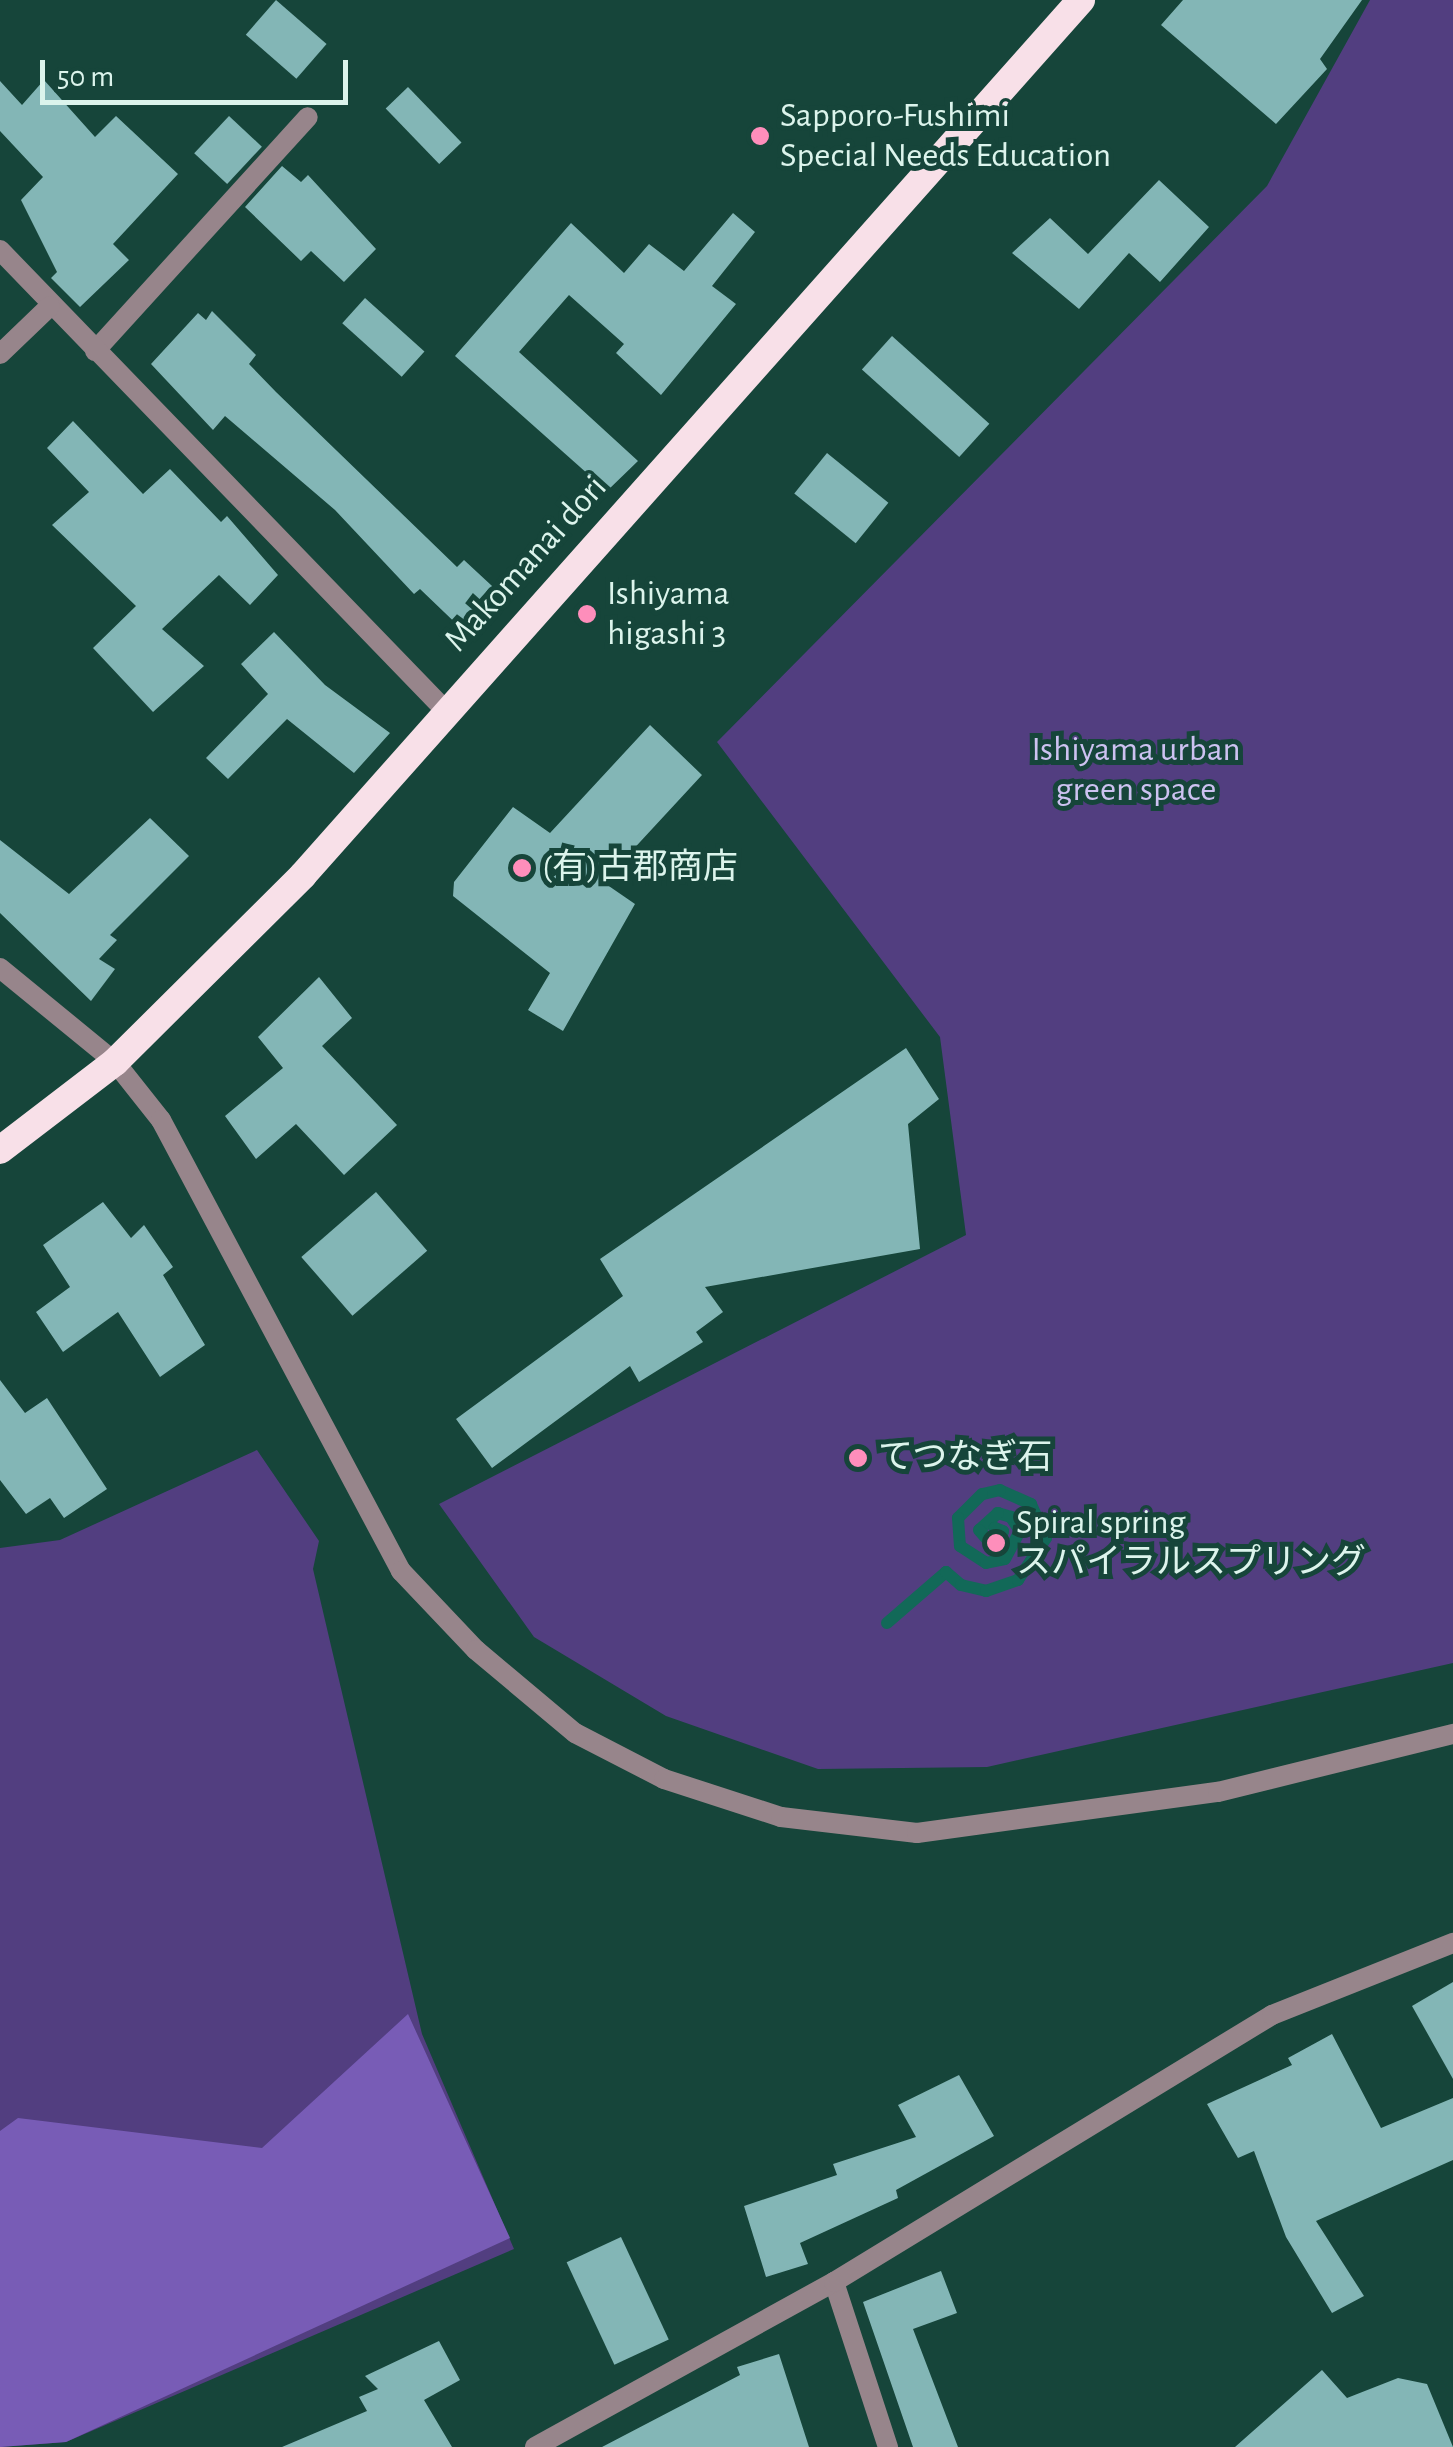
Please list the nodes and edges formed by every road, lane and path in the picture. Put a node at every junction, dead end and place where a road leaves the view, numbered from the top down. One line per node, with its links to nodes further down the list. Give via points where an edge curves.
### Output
1 (1081, 0): 7 (highway, Makomanai dori)
2 (308, 117): 5 (street)
3 (0, 250): 4 (street)
4 (50, 306): 5 (street); 6 (street)
5 (94, 351): 7 (street)
6 (0, 354)
7 (446, 710): 9 (highway, Makomanai dori, via 302,875)
8 (0, 968): 9 (street)
9 (115, 1062): 10 (highway, Makomanai dori); 11 (street, via 161,1120 401,1570 476,1650 575,1733 664,1779 781,1817 918,1833 1218,1792)
10 (0, 1150)
11 (1453, 1734)
12 (1453, 1943): 13 (street, via 1272,2014)
13 (834, 2282): 14 (street); 15 (street)
14 (536, 2447)
15 (888, 2447)

